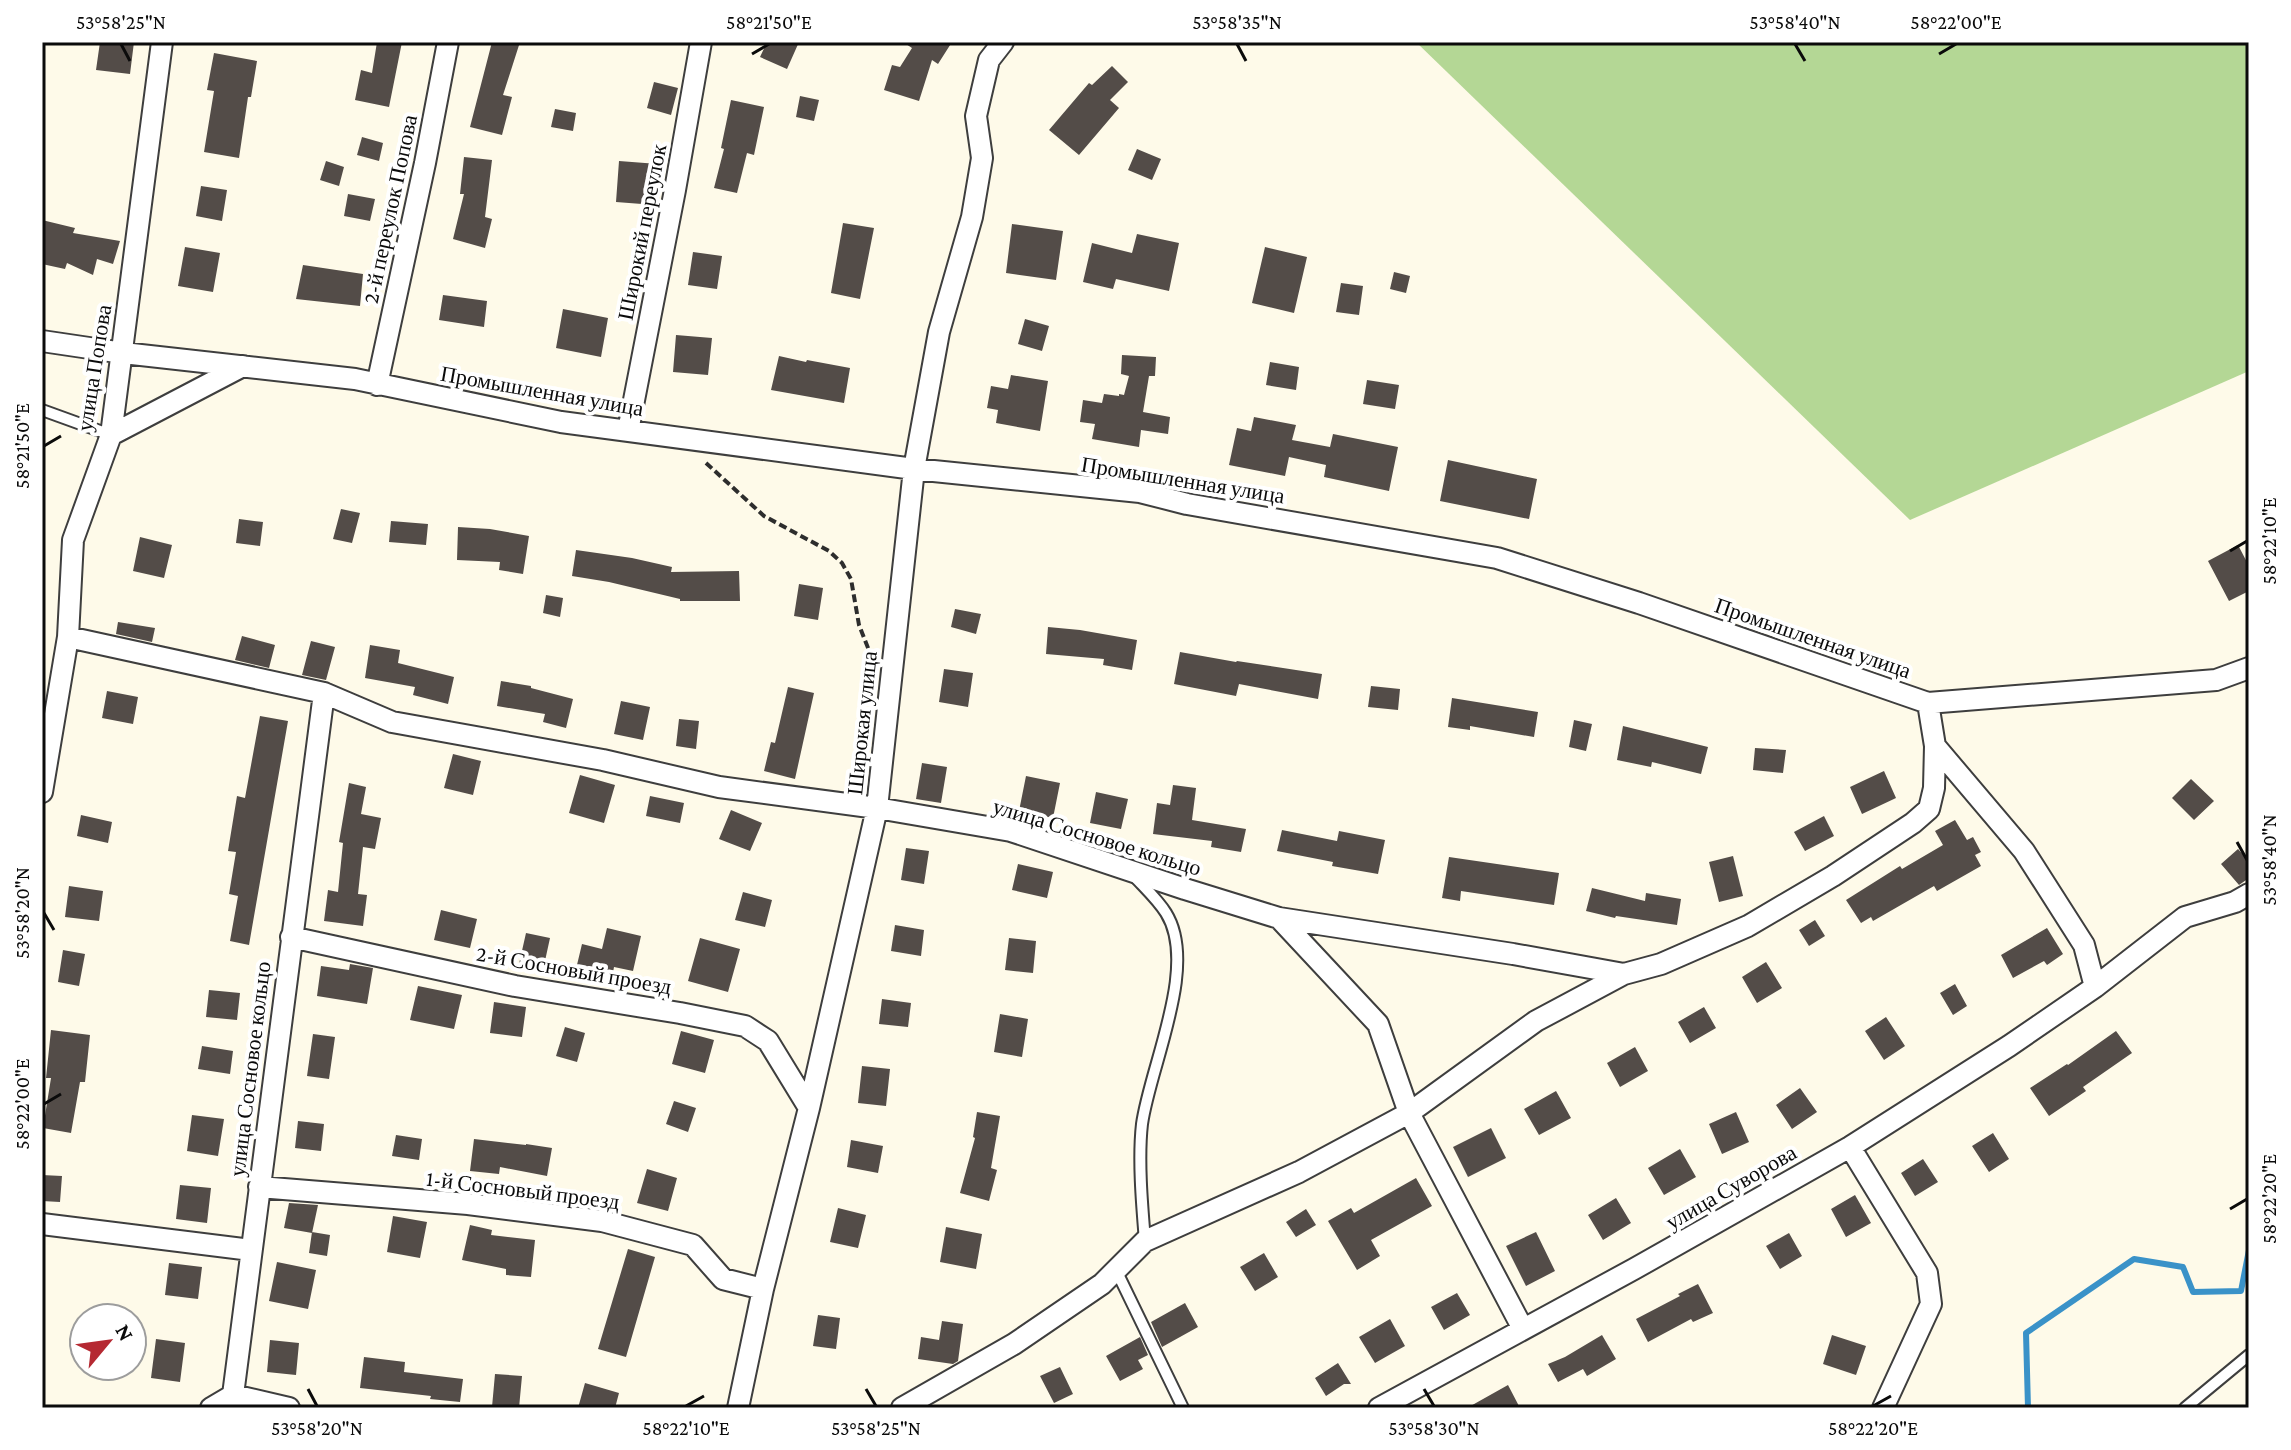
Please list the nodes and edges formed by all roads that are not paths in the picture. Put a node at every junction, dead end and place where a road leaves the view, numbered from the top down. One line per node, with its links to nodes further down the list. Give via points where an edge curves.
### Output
1 (162, 42): 6 (street, улица Попова)
2 (448, 42): 8 (street, 2-й переулок Попова)
3 (701, 42): 10 (street, Широкий переулок)
4 (1003, 42): 12 (street, Широкая улица, via 989,60 976,116 982,158 972,217 939,332)
5 (42, 341): 6 (street, Промышленная улица)
6 (123, 353): 7 (street, Промышленная улица); 11 (street, улица Попова)
7 (243, 366): 8 (street, Промышленная улица); 11 (street)
8 (377, 385): 10 (street, Промышленная улица)
9 (42, 410): 11 (lane)
10 (628, 431): 12 (street, Промышленная улица)
11 (111, 435): 13 (street, улица Попова, via 73,540)
12 (914, 469): 16 (street, Промышленная улица, via 1140,492 1497,558); 19 (street, Широкая улица)
13 (68, 637): 15 (street, улица Сосновое кольцо); 18 (street, улица Попова)
14 (2249, 668): 16 (street, Промышленная улица, via 2216,680)
15 (324, 693): 19 (street, улица Сосновое кольцо, via 392,722 719,787); 23 (street, улица Сосновое кольцо)
16 (1928, 703): 17 (street, улица Сосновое кольцо)
17 (1935, 746): 24 (street, улица Сосновое кольцо, via 1929,809 1913,823 1748,926 1661,964); 25 (street, via 2024,851 2084,945)
18 (42, 792)
19 (877, 808): 20 (street, улица Сосновое кольцо, via 1011,831); 26 (street, Широкая улица)
20 (1130, 871): 22 (street, улица Сосновое кольцо); 31 (lane, via 1167,914 1176,942 1177,977 1142,1125)
21 (2249, 894): 25 (street, улица Суворова, via 2185,917)
22 (1279, 918): 24 (street, улица Сосновое кольцо); 27 (street, via 1378,1024)
23 (291, 937): 26 (street, 2-й Сосновый проезд, via 515,986 745,1026 768,1041); 29 (street, улица Сосновое кольцо)
24 (1624, 974): 27 (street, улица Сосновое кольцо, via 1536,1021)
25 (2095, 987): 28 (street, улица Суворова)
26 (809, 1108): 34 (street, Широкая улица)
27 (1409, 1113): 31 (street, улица Сосновое кольцо, via 1299,1172); 35 (street)
28 (1850, 1147): 35 (street, улица Суворова); 44 (street, via 1927,1273 1931,1304)
29 (259, 1187): 32 (street, улица Сосновое кольцо); 34 (street, 1-й Сосновый проезд, via 602,1221 693,1245 723,1279)
30 (42, 1224): 32 (street)
31 (1145, 1241): 33 (street, улица Сосновое кольцо)
32 (251, 1250): 37 (street, улица Сосновое кольцо)
33 (1116, 1270): 41 (street, улица Сосновое кольцо, via 1014,1344); 42 (lane)
34 (763, 1289): 40 (street, Широкая улица)
35 (1523, 1329): 43 (street, улица Суворова)
36 (2249, 1355): 45 (lane)
37 (233, 1395): 38 (street); 39 (street)
38 (211, 1408)
39 (289, 1408)
40 (738, 1408)
41 (902, 1408)
42 (1183, 1408)
43 (1379, 1408)
44 (1883, 1408)
45 (2185, 1408)

